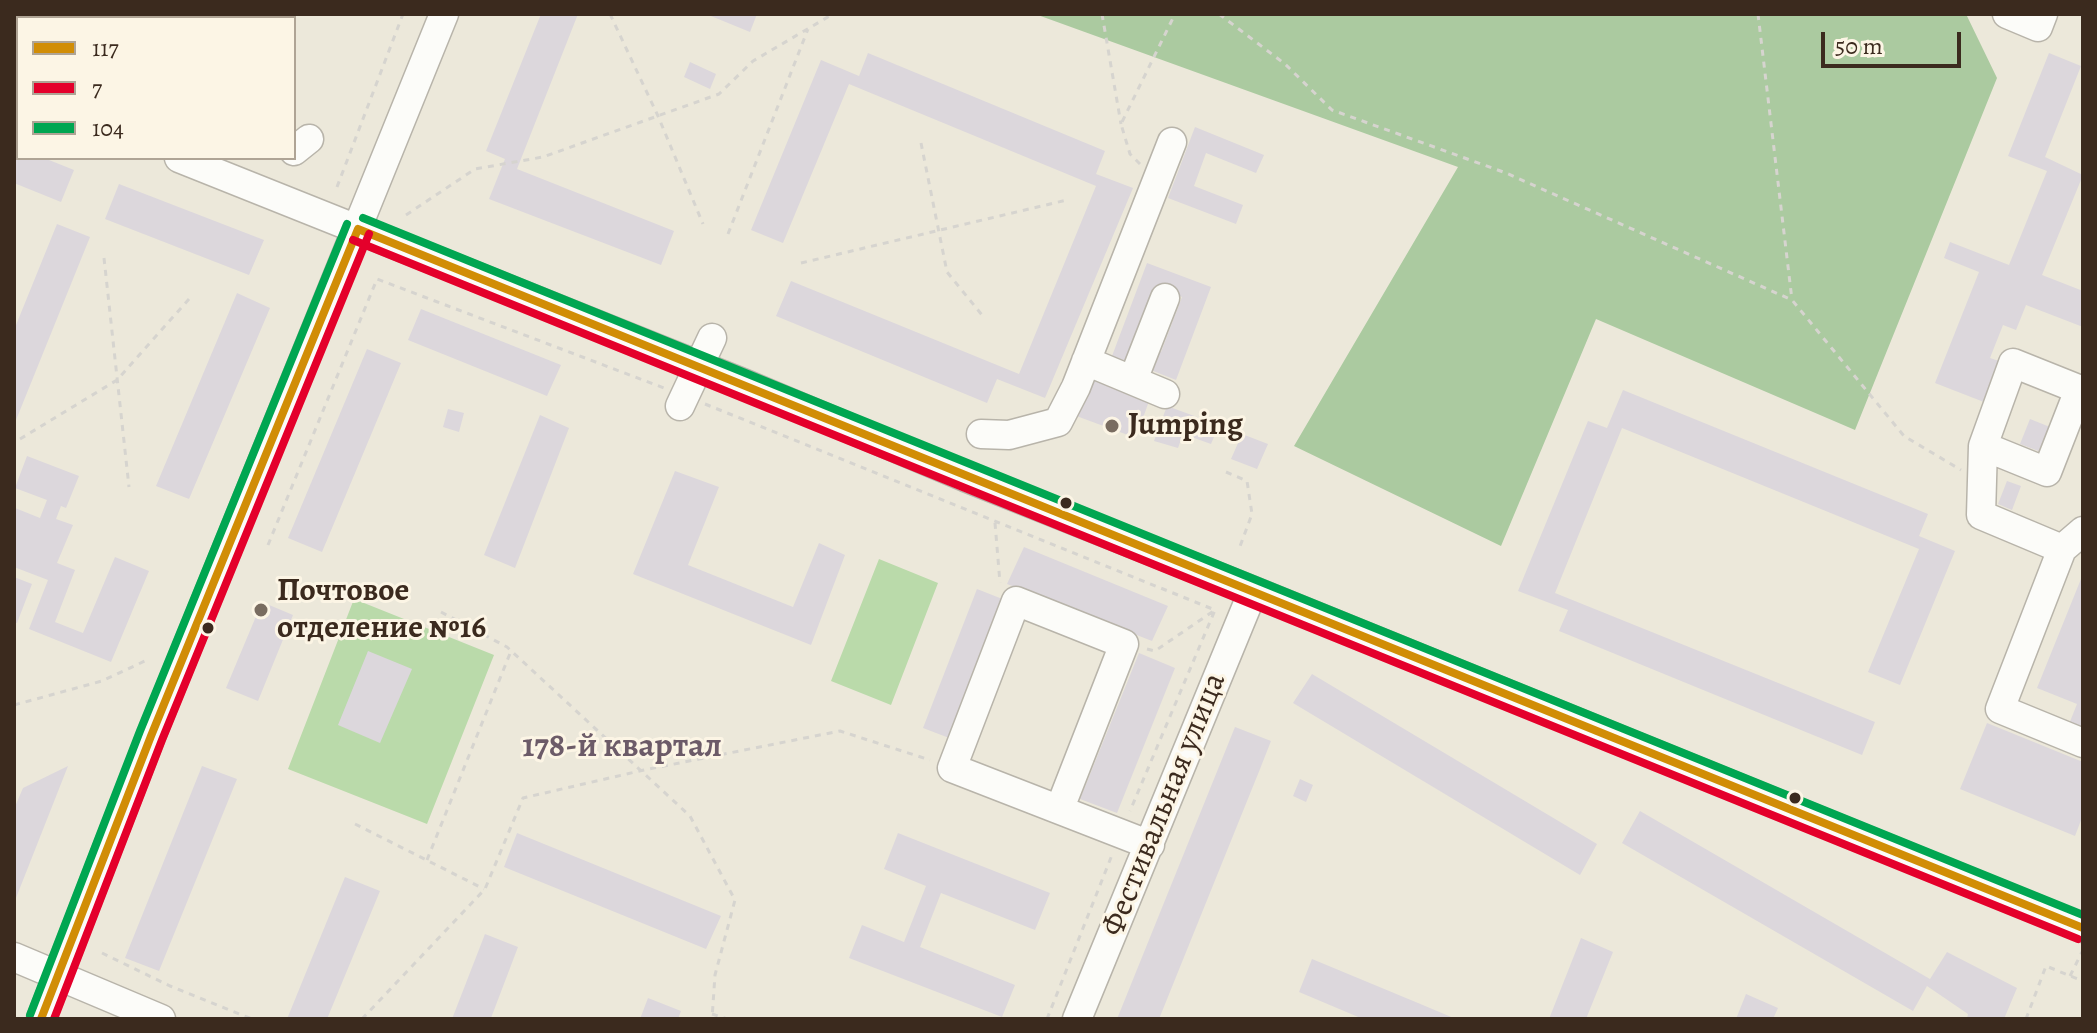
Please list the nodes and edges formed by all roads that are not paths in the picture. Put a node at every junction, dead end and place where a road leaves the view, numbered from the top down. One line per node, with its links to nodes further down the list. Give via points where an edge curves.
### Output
1 (444, 14): 6 (street)
2 (2007, 14): 3 (street, via 2038,27)
3 (2043, 14)
4 (1172, 142): 9 (street)
5 (184, 160): 6 (street)
6 (358, 229): 10 (street); 24 (street)
7 (1165, 298): 11 (street)
8 (712, 338): 10 (street)
9 (1086, 361): 11 (street); 15 (street, via 1058,422 1009,435)
10 (698, 366): 14 (street); 18 (street)
11 (1133, 380): 13 (street)
12 (2081, 390): 16 (street, via 2047,472); 16 (street, via 2013,363)
13 (1165, 394)
14 (682, 401)
15 (981, 434)
16 (1983, 446): 17 (street, via 1981,515)
17 (2073, 540): 19 (street, via 2000,709)
18 (1253, 591): 21 (street, Фестивальная улица); 22 (street)
19 (2083, 743)
20 (1060, 808): 20 (street, via 1124,644 1016,601 952,768); 21 (street)
21 (1150, 845): 27 (street, Фестивальная улица)
22 (2083, 928)
23 (14, 957): 24 (street)
24 (59, 975): 25 (street); 26 (street)
25 (41, 1019)
26 (161, 1019)
27 (1077, 1019)

